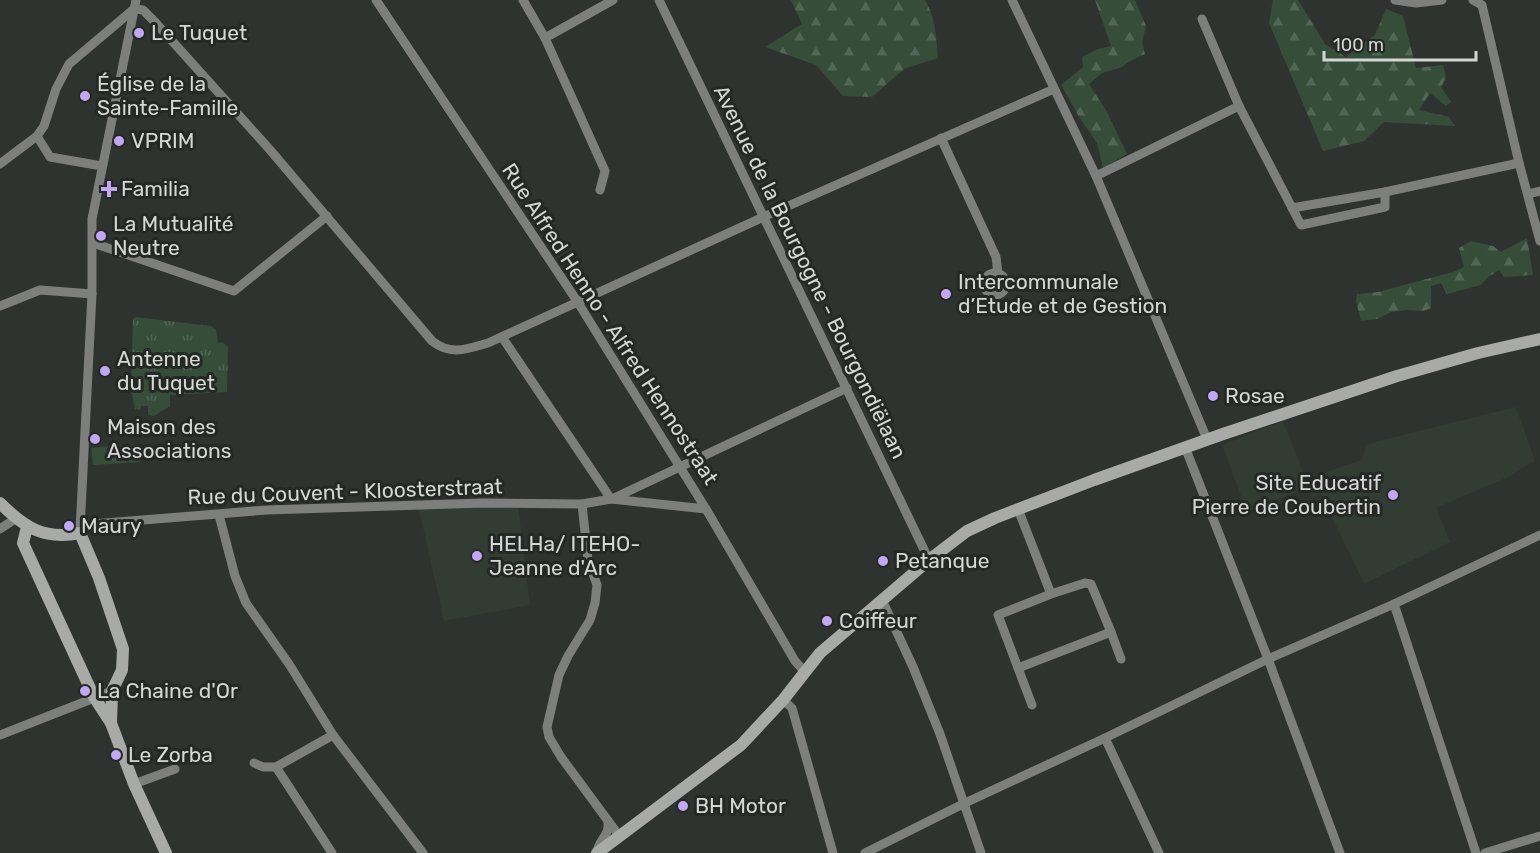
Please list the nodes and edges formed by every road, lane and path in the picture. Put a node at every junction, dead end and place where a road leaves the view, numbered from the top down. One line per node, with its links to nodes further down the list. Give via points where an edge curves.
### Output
1 (376, 0): 31 (street, Rue Alfred Henno - Alfred Hennostraat)
2 (523, 0): 11 (street)
3 (613, 0): 11 (street)
4 (660, 0): 26 (street, Avenue de la Bourgogne - Bourgondiëlaan)
5 (1012, 0): 12 (street)
6 (1395, 0): 7 (street)
7 (1442, 0)
8 (1473, 0): 16 (street, via 1482,5 1490,32)
9 (135, 5): 14 (street, via 69,64); 18 (street); 25 (street, via 155,22)
10 (1202, 19): 13 (street)
11 (545, 38): 20 (street, via 605,171)
12 (1054, 89): 15 (street); 19 (street)
13 (1239, 106): 19 (street); 24 (street)
14 (37, 136): 17 (street); 18 (street, via 50,157)
15 (941, 138): 26 (street); 29 (street, via 996,257)
16 (1519, 163): 22 (street); 23 (street)
17 (0, 164)
18 (102, 166): 28 (street, via 92,219)
19 (1096, 176): 36 (street)
20 (600, 190)
21 (1540, 191): 23 (street)
22 (1384, 192): 24 (street); 24 (street, via 1385,207 1301,225)
23 (1527, 194): 27 (street)
24 (1292, 208)
25 (327, 216): 28 (street, via 234,291); 33 (street, via 442,349 453,351)
26 (765, 217): 31 (street); 35 (street, Avenue de la Bourgogne - Bourgondiëlaan)
27 (1540, 241)
28 (93, 243): 30 (street)
29 (998, 274)
30 (92, 294): 32 (street, via 40,290); 48 (street)
31 (577, 301): 33 (street); 38 (street, Rue Alfred Henno - Alfred Hennostraat)
32 (0, 306)
33 (502, 337): 39 (street)
34 (1540, 339): 36 (street, via 1397,376)
35 (847, 388): 38 (street, Rue du Couvent - Kloosterstraat); 50 (street, Avenue de la Bourgogne - Bourgondiëlaan)
36 (1207, 439): 37 (street)
37 (1185, 447): 43 (street); 56 (street)
38 (681, 468): 39 (street, Rue du Couvent - Kloosterstraat); 42 (street, Rue Alfred Henno - Alfred Hennostraat)
39 (611, 499): 41 (street, Rue du Couvent - Kloosterstraat); 42 (street, Rue du Couvent - Kloosterstraat)
40 (0, 503): 45 (street)
41 (582, 504): 44 (street, Rue du Couvent - Kloosterstraat, via 378,506); 72 (street, via 588,560 597,585 595,603 590,620 559,675 547,728 561,757)
42 (706, 509): 58 (street, Rue Alfred Henno - Alfred Hennostraat, via 793,659)
43 (1018, 509): 50 (street, via 967,531); 51 (street)
44 (219, 515): 48 (street, Rue du Couvent - Kloosterstraat); 65 (street, via 246,603 290,664)
45 (15, 519): 46 (street); 47 (street)
46 (27, 527): 48 (street, via 68,535); 60 (street, via 23,543)
47 (0, 529)
48 (80, 529): 59 (street, via 123,649 122,670)
49 (1540, 535): 53 (street)
50 (929, 560): 52 (street)
51 (1052, 594): 54 (street, via 1091,584); 57 (street, via 998,615)
52 (882, 600): 58 (street, via 820,653); 71 (street, via 917,676)
53 (1394, 604): 56 (street); 84 (street)
54 (1111, 632): 55 (street); 57 (street)
55 (1121, 659)
56 (1268, 659): 66 (street); 83 (street)
57 (1018, 669): 62 (street)
58 (805, 672): 61 (street)
59 (112, 691): 60 (street); 63 (street)
60 (94, 697): 63 (street); 64 (street)
61 (783, 700): 74 (street, via 741,745); 79 (street, via 792,708)
62 (1032, 705)
63 (111, 723): 70 (street)
64 (0, 735)
65 (333, 735): 68 (street); 77 (street)
66 (1105, 738): 71 (street); 82 (street)
67 (254, 763): 68 (street)
68 (276, 767): 76 (street)
69 (175, 769): 70 (street)
70 (134, 784): 75 (street)
71 (965, 803): 80 (street); 81 (street)
72 (608, 820): 74 (street); 78 (street, via 607,834 597,845)
73 (1540, 836): 85 (street)
74 (620, 837): 78 (street)
75 (166, 853)
76 (332, 853)
77 (423, 853)
78 (597, 853)
79 (833, 853)
80 (865, 853)
81 (981, 853)
82 (1159, 853)
83 (1340, 853)
84 (1476, 853)
85 (1485, 853)

